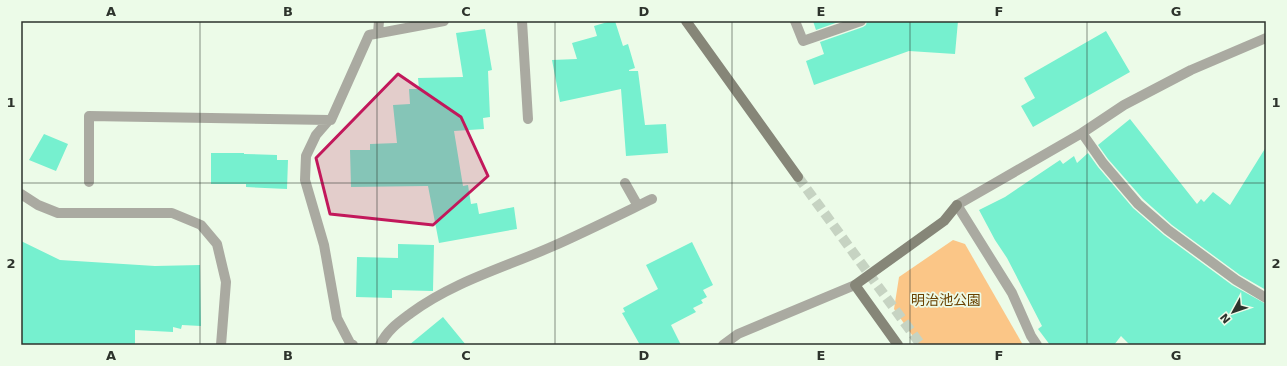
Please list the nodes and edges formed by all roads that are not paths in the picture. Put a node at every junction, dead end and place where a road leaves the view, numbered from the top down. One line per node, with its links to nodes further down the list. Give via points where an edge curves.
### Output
1 (379, 21): 7 (street)
2 (444, 21): 7 (street)
3 (522, 21): 9 (street)
4 (686, 21): 12 (street)
5 (795, 21): 6 (street, via 803,41)
6 (861, 21)
7 (378, 34): 10 (street, via 369,35)
8 (1266, 38): 11 (street, via 1191,70 1124,105)
9 (528, 119)
10 (329, 120): 13 (street, via 89,116); 22 (street, via 316,135 306,156 305,180 324,244 337,318)
11 (1082, 133): 17 (street); 20 (street, via 1103,163 1138,204 1168,230)
12 (798, 177)
13 (89, 182)
14 (625, 183): 18 (street)
15 (21, 194): 21 (street, via 38,205 58,213 172,213 201,225 217,244 226,282)
16 (652, 199): 18 (street)
17 (957, 205): 19 (street, via 944,221); 26 (street, via 1012,293)
18 (638, 206): 23 (street, via 429,300 394,325)
19 (855, 285): 24 (street, via 738,334); 25 (street)
20 (1266, 298)
21 (221, 345)
22 (353, 345)
23 (380, 345)
24 (723, 345)
25 (898, 345)
26 (1037, 345)

